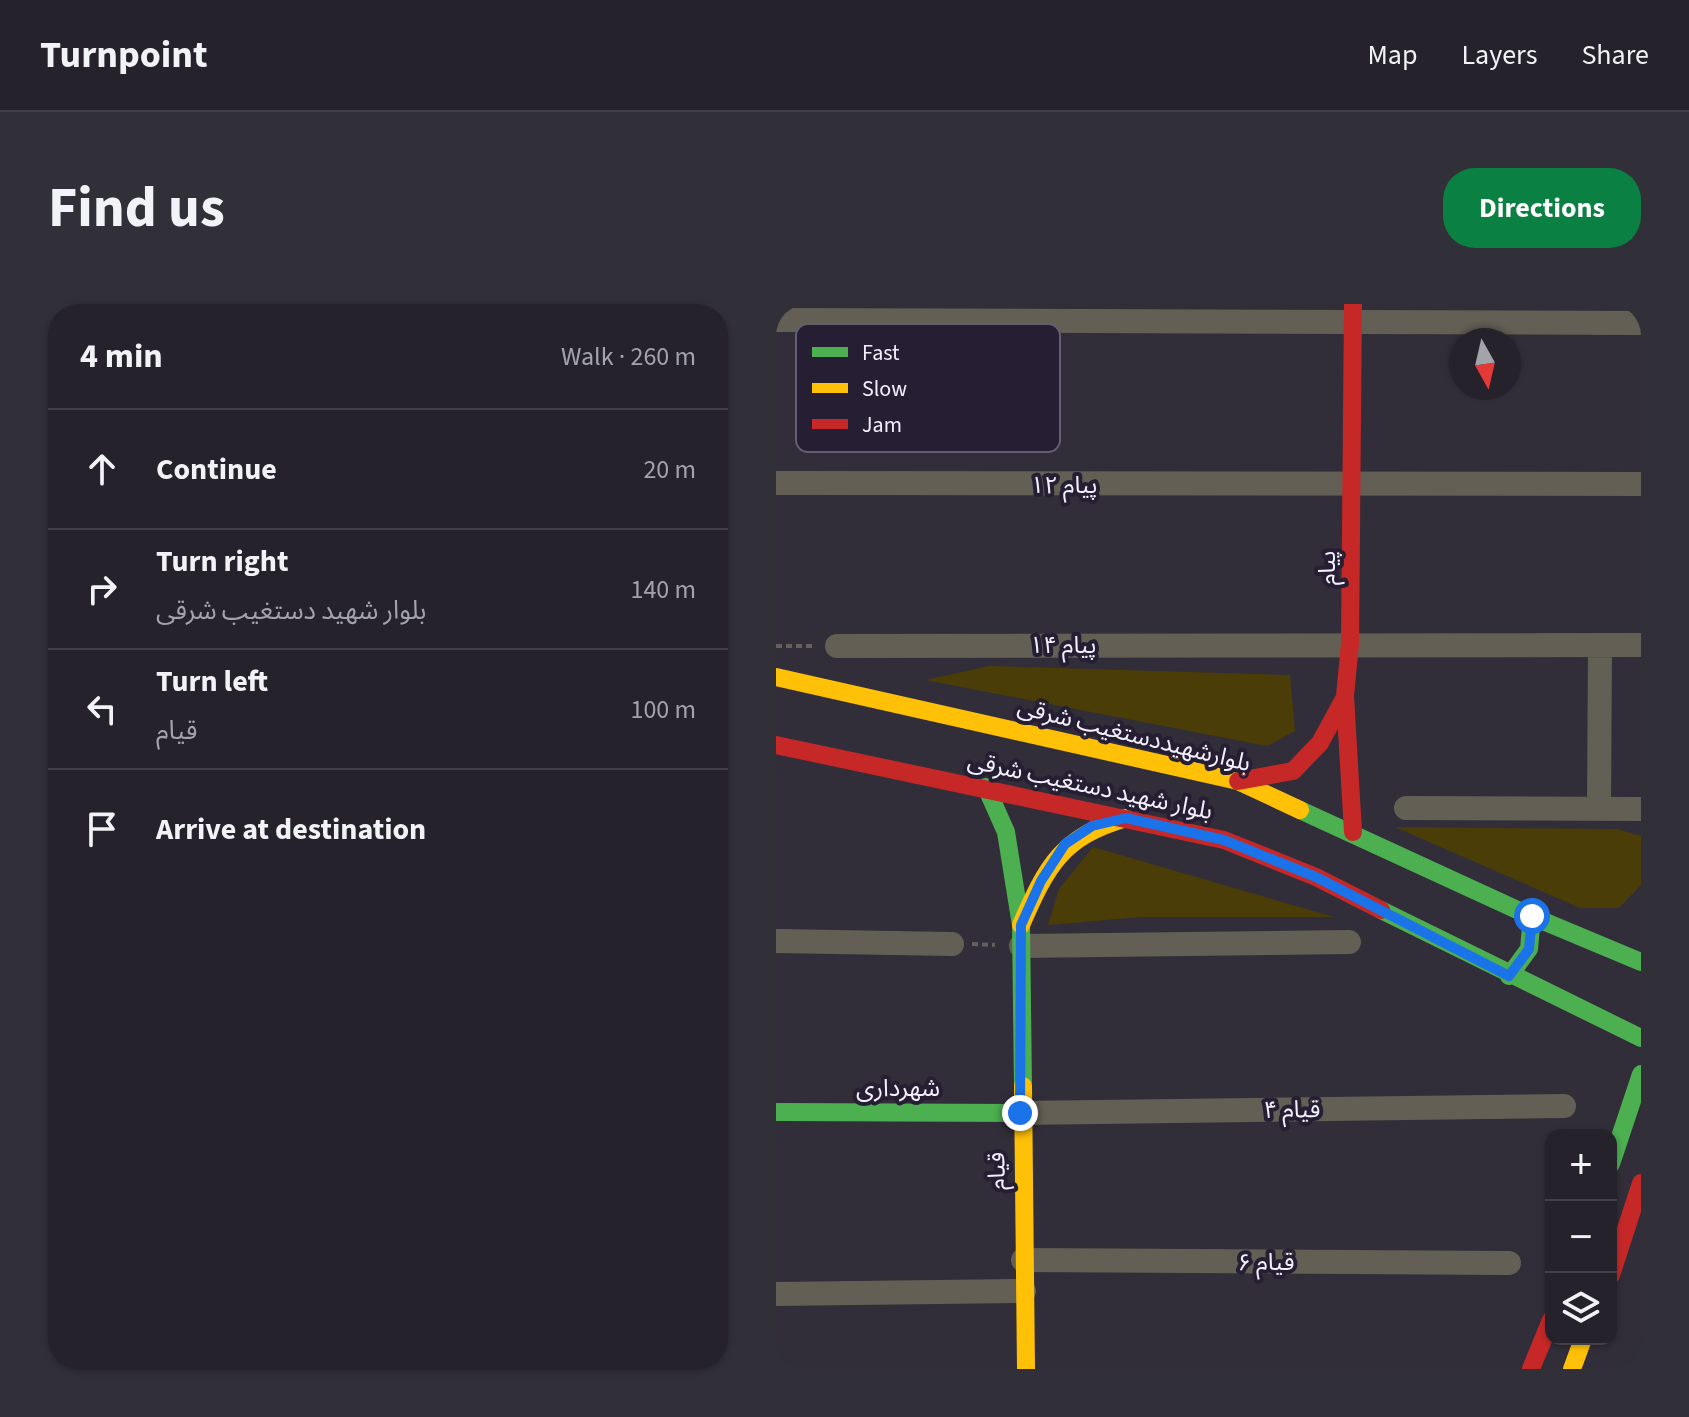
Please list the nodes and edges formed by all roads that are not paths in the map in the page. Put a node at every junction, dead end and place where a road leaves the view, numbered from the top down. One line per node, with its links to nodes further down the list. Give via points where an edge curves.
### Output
1 (1353, 313): 2 (street); 3 (street); 6 (main road, پیام)
2 (776, 320)
3 (1641, 323)
4 (776, 483): 6 (street, پیام ۱۲)
5 (1641, 484): 6 (street, پیام ۱۲)
6 (1351, 486): 7 (main road, پیام)
7 (1350, 644): 8 (street, پیام ۱۴); 10 (street, پیام ۱۴); 12 (main road, پیام)
8 (1600, 645): 9 (street, پیام ۱۴); 17 (street)
9 (1641, 645)
10 (837, 646)
11 (776, 677): 14 (main road, بلوارشهیددستغیب شرقی)
12 (1345, 696): 14 (main road, via 1320,743 1293,771); 20 (main road, پیام)
13 (776, 745): 15 (main road, بلوار شهید دستغیب شرقی)
14 (1238, 781): 20 (main road, بلوارشهیددستغیب شرقی)
15 (986, 787): 19 (main road, بلوار شهید دستغیب شرقی); 22 (main road, قیام, via 1006,832)
16 (1406, 808): 17 (street)
17 (1599, 808): 18 (street)
18 (1641, 809)
19 (1126, 818): 22 (main road, قیام, via 1092,826 1065,844 1041,881); 27 (main road, بلوار شهید دستغیب شرقی, via 1224,840 1316,877)
20 (1353, 832): 21 (main road, بلوارشهیددستغیب شرقی)
21 (1532, 916): 26 (main road, بلوارشهیددستغیب شرقی); 27 (main road, via 1529,949)
22 (1021, 935): 24 (street); 33 (main road, قیام)
23 (776, 941): 25 (street)
24 (1349, 942)
25 (952, 944)
26 (1641, 962)
27 (1509, 976): 29 (main road, بلوار شهید دستغیب شرقی)
28 (1641, 1031): 29 (main road)
29 (1641, 1039)
30 (1641, 1074): 34 (main road)
31 (1564, 1106): 33 (street, قیام ۴)
32 (776, 1112): 33 (main road, شهرداری)
33 (1020, 1113): 38 (main road, قیام)
34 (1617, 1146)
35 (1641, 1183): 37 (main road)
36 (1641, 1235): 40 (main road)
37 (1617, 1258)
38 (1023, 1260): 39 (street, قیام ۶); 41 (main road, قیام)
39 (1509, 1263)
40 (1617, 1265)
41 (1024, 1291): 42 (street); 45 (main road, قیام)
42 (776, 1294)
43 (1545, 1335): 46 (main road)
44 (1581, 1345): 47 (main road)
45 (1026, 1369)
46 (1531, 1369)
47 (1572, 1369)

